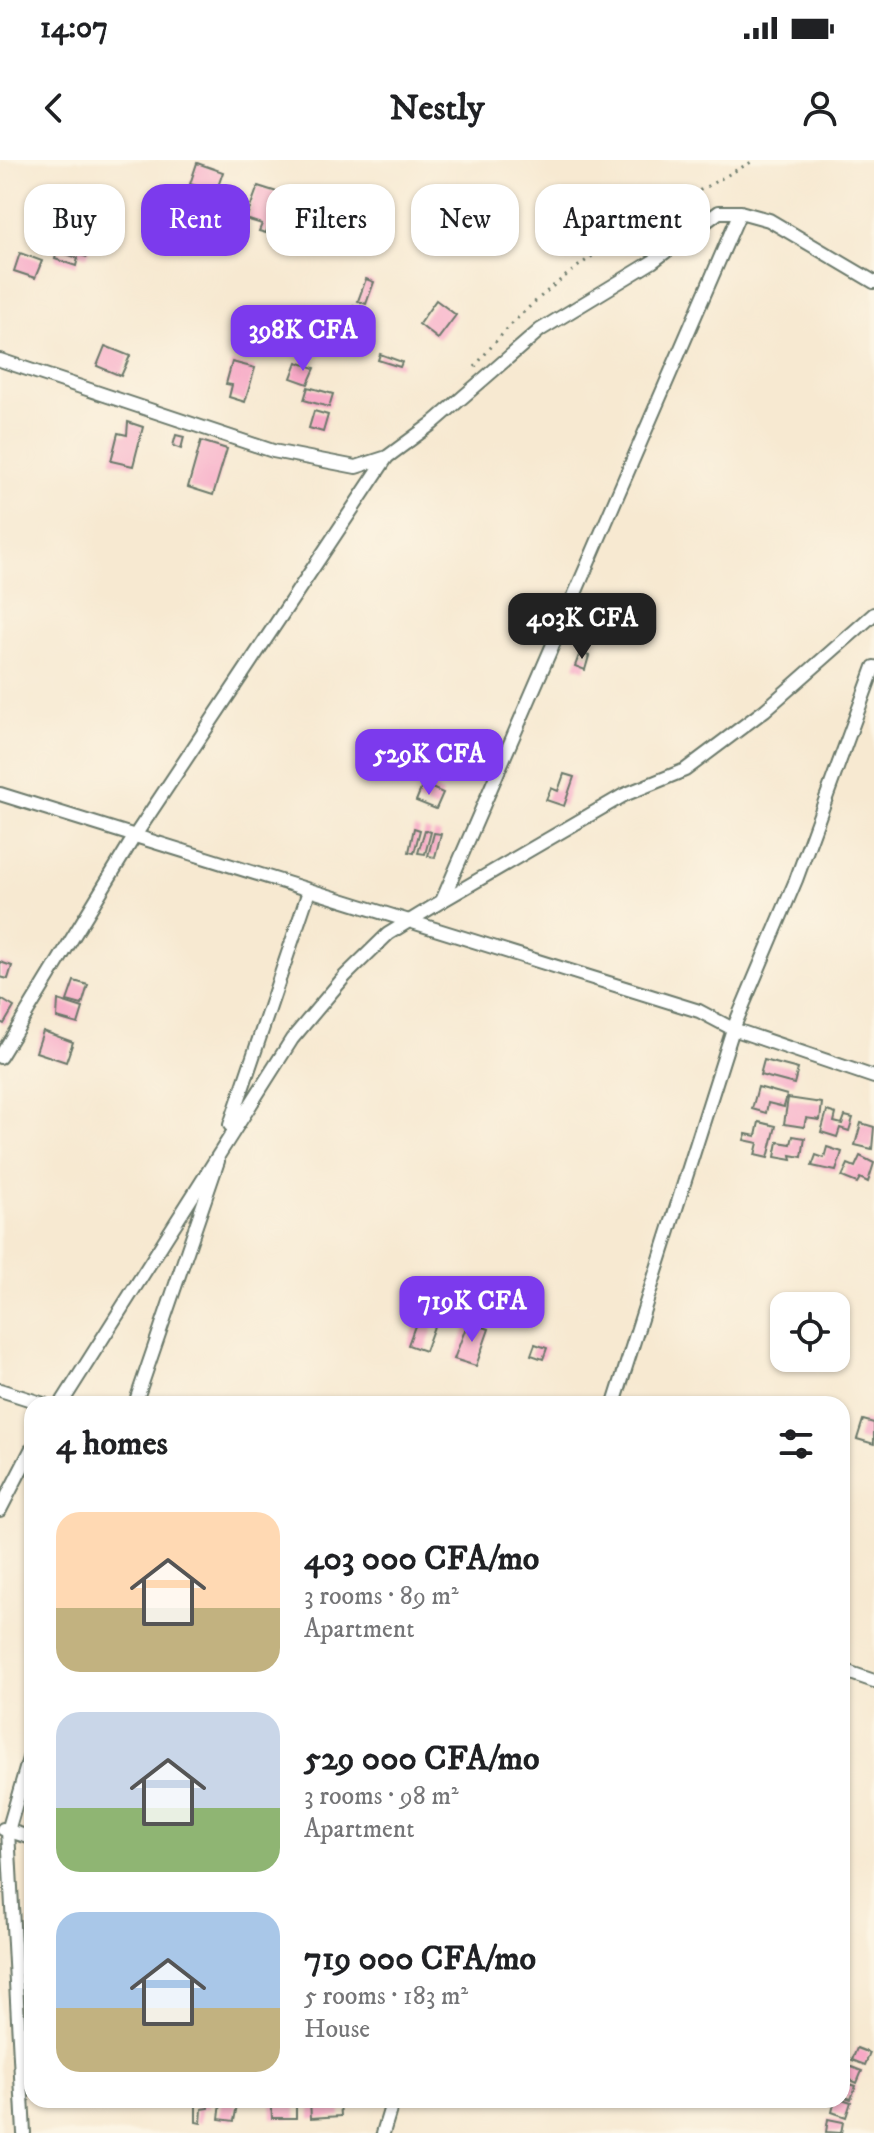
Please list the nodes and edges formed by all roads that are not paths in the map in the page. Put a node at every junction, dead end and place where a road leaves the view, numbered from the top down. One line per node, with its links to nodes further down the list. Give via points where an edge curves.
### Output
1 (740, 212): 2 (street, via 769,220); 4 (street, via 719,212 652,262 540,330); 10 (street)
2 (874, 282)
3 (0, 360): 4 (street, via 273,451 356,467)
4 (387, 457): 8 (street)
5 (874, 614): 10 (street, via 765,710 685,770 624,795)
6 (874, 667): 12 (street, via 796,880)
7 (0, 794): 8 (street)
8 (134, 837): 9 (street); 13 (street)
9 (309, 891): 11 (street); 15 (street)
10 (442, 901): 11 (street)
11 (409, 921): 12 (street, via 699,1011); 15 (street, via 345,976 301,1029)
12 (733, 1029): 14 (street); 19 (street)
13 (0, 1057)
14 (874, 1077)
15 (225, 1141): 17 (street); 18 (street)
16 (0, 1390): 20 (street)
17 (66, 1396)
18 (138, 1396)
19 (617, 1396)
20 (24, 1398)
21 (24, 1464): 22 (street)
22 (0, 1510)
23 (850, 1673): 24 (street)
24 (874, 1681)
25 (24, 1771): 26 (street)
26 (4, 1829): 27 (street); 29 (street)
27 (24, 1835)
28 (391, 2108): 30 (street)
29 (24, 2133)
30 (383, 2133)

